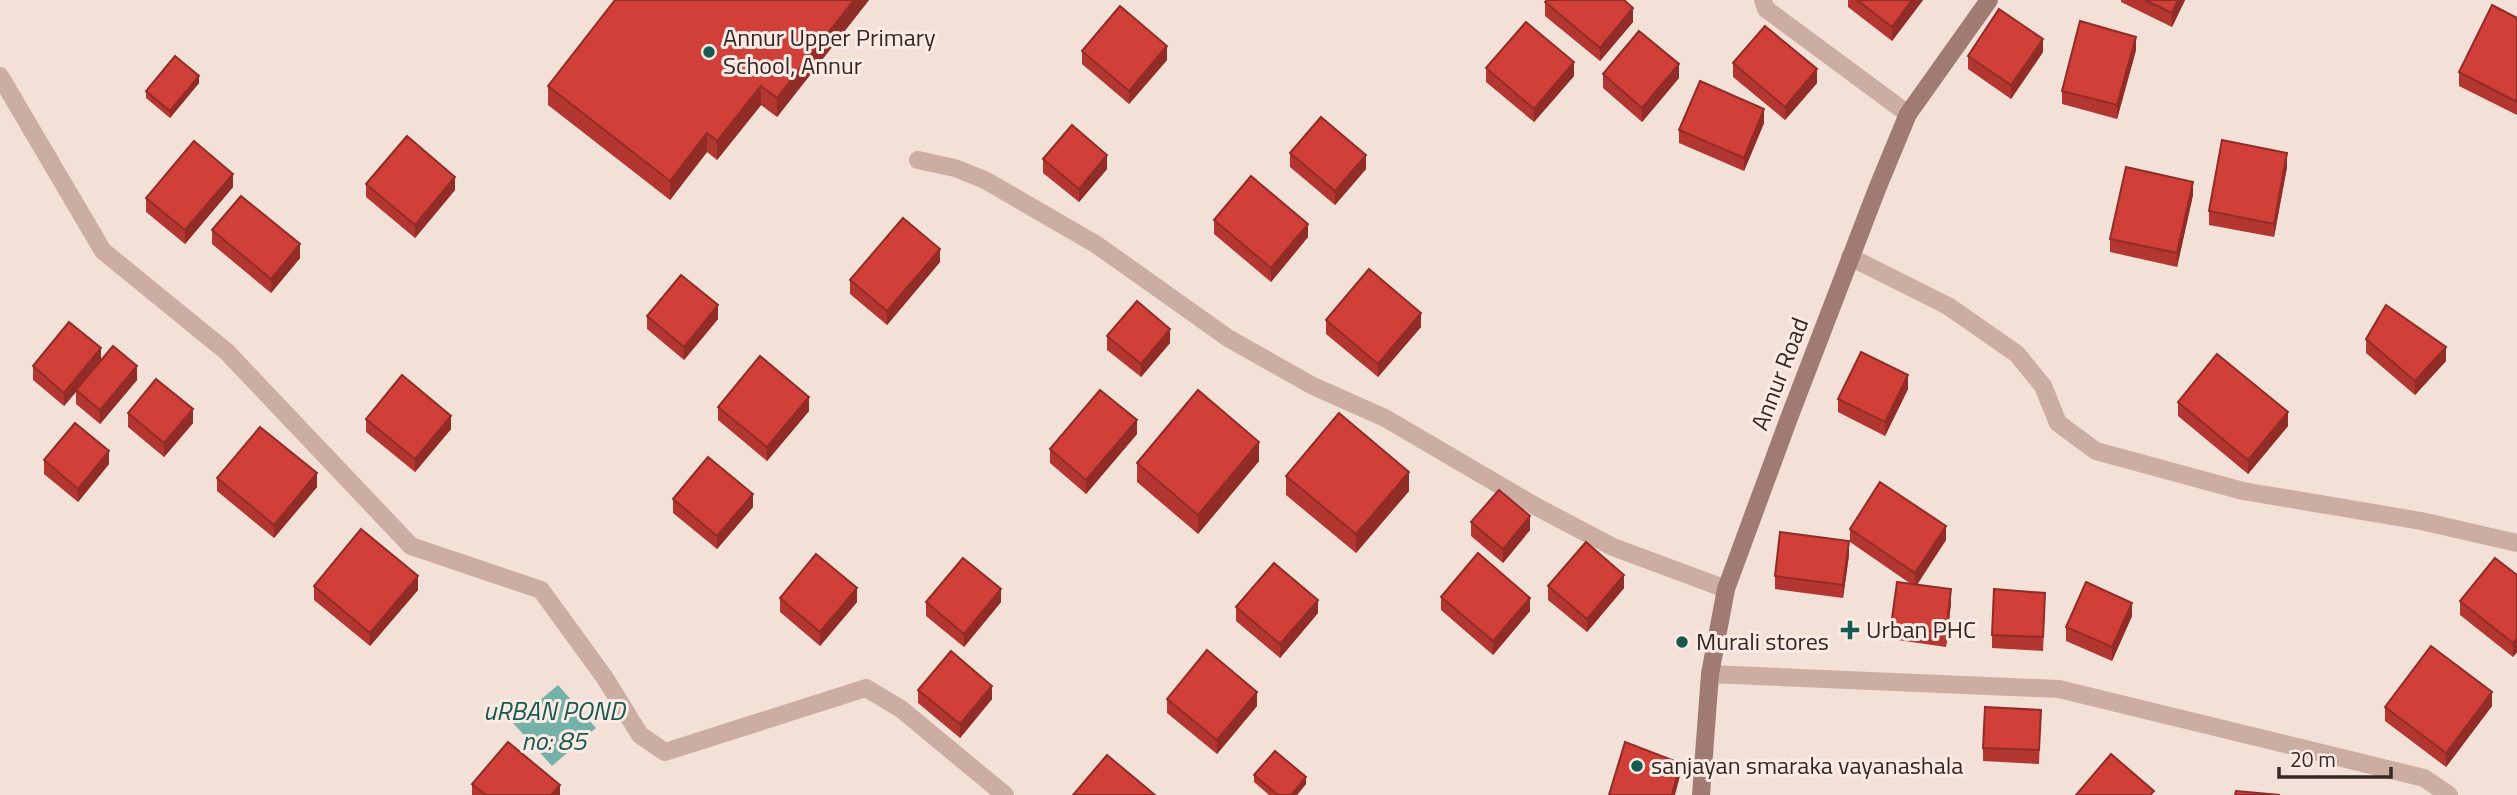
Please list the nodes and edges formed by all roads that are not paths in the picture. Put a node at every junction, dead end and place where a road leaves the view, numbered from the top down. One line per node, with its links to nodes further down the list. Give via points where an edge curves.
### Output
1 (1763, 0): 4 (street, via 1766,9)
2 (1989, 0): 4 (main road, Annur Road)
3 (0, 75): 10 (street, via 103,251 227,352 411,546 541,590 640,735 665,752 866,688 901,709)
4 (1908, 114): 6 (main road, Annur Road)
5 (918, 160): 8 (street, via 985,180 1097,245 1228,338 1313,386 1385,418 1548,513 1613,547)
6 (1850, 257): 7 (street, via 1948,306 2017,354 2043,386 2058,423 2096,451 2243,491 2421,521); 8 (main road, Annur Road)
7 (2517, 544)
8 (1726, 589): 9 (main road, Annur Road)
9 (1710, 674): 11 (main road, Annur Road); 12 (street, via 2059,689 2424,778)
10 (1005, 795)
11 (1701, 795)
12 (2448, 795)

